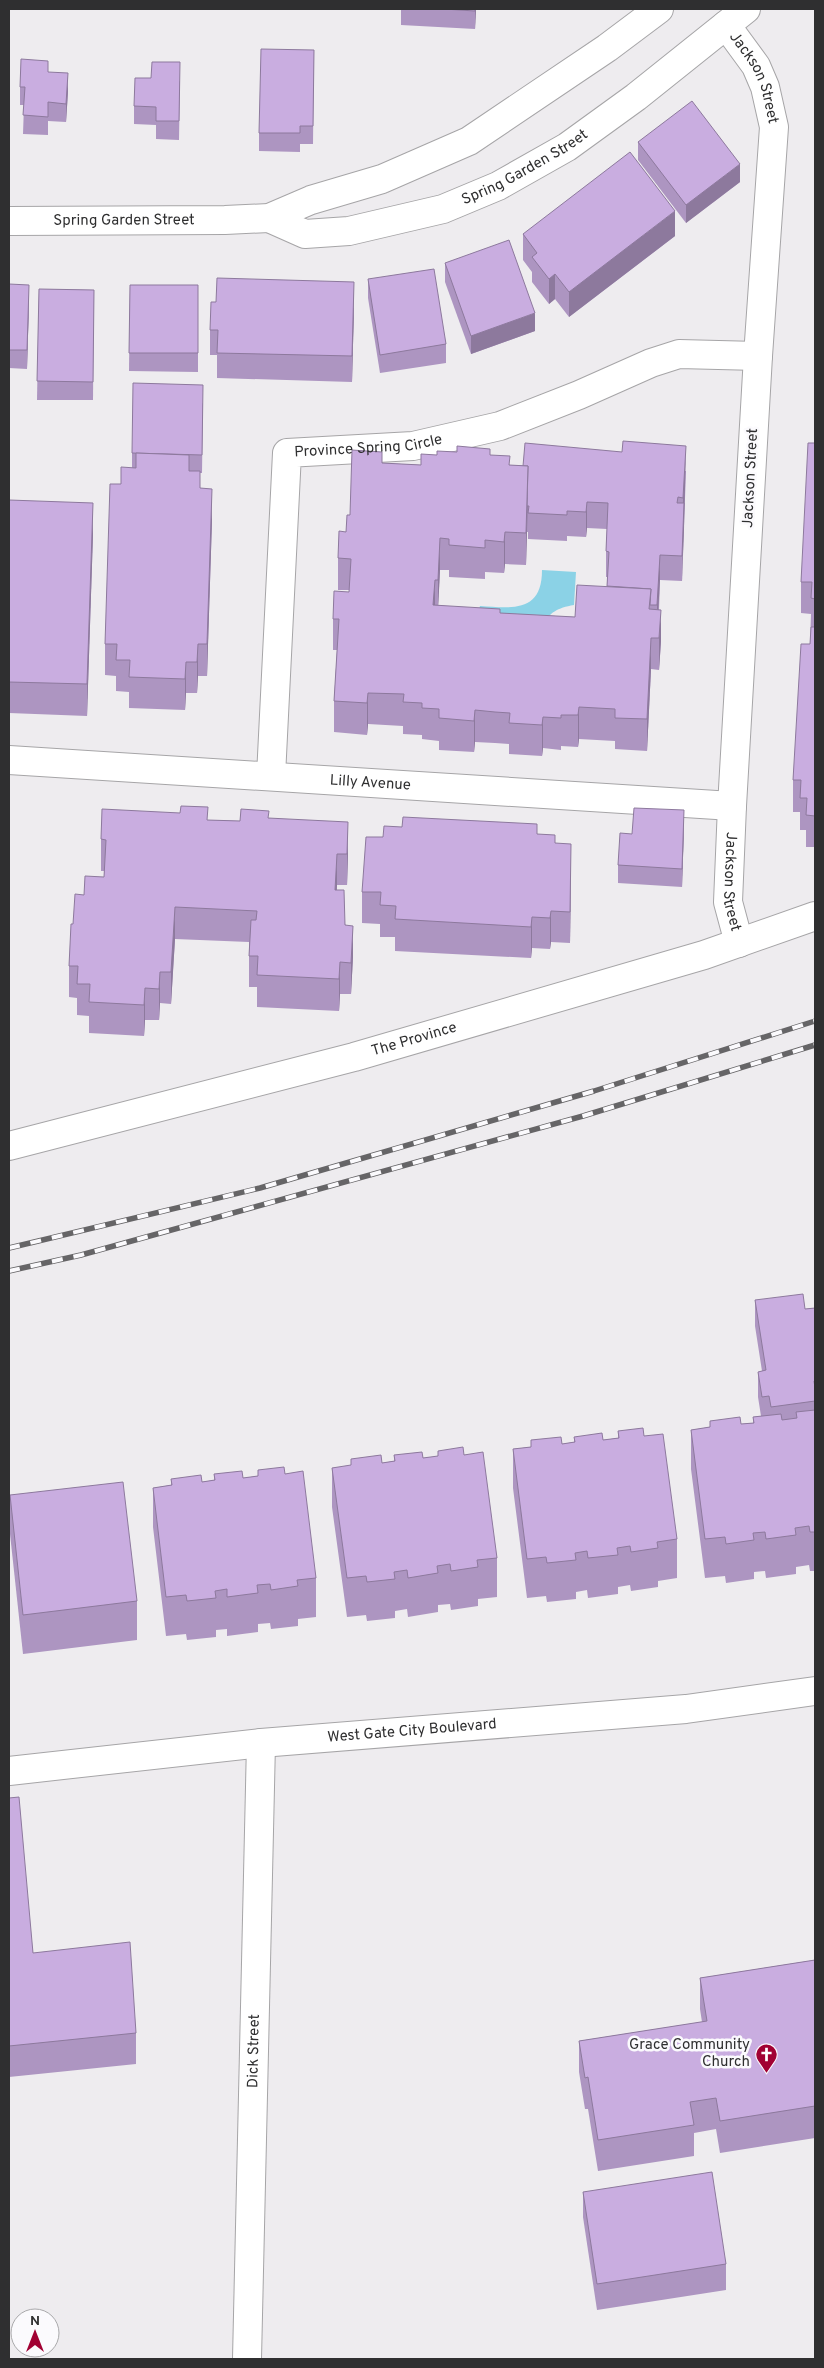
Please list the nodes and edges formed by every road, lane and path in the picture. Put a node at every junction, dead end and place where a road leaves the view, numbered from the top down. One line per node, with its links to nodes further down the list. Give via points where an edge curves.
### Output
1 (659, 9): 3 (street, Spring Garden Street, via 470,141 382,179 311,200)
2 (736, 17): 3 (street, Spring Garden Street, via 567,147 498,186 443,209 349,231 305,234); 5 (street, Jackson Street, via 765,87 774,127)
3 (269, 218): 4 (street, Spring Garden Street)
4 (9, 221)
5 (758, 356): 7 (street, Province Spring Circle, via 679,354 500,426 413,446 288,453); 8 (street, Jackson Street)
6 (9, 760): 7 (street, Lilly Avenue)
7 (271, 776): 8 (street, Lilly Avenue)
8 (732, 806): 10 (street, Jackson Street, via 728,902)
9 (815, 916): 10 (street, The Province)
10 (739, 943): 11 (street, The Province, via 354,1057)
11 (9, 1146)
12 (815, 1691): 13 (street, West Gate City Boulevard, via 686,1709)
13 (261, 1743): 14 (street, West Gate City Boulevard); 15 (street, Dick Street)
14 (9, 1771)
15 (247, 2359)

